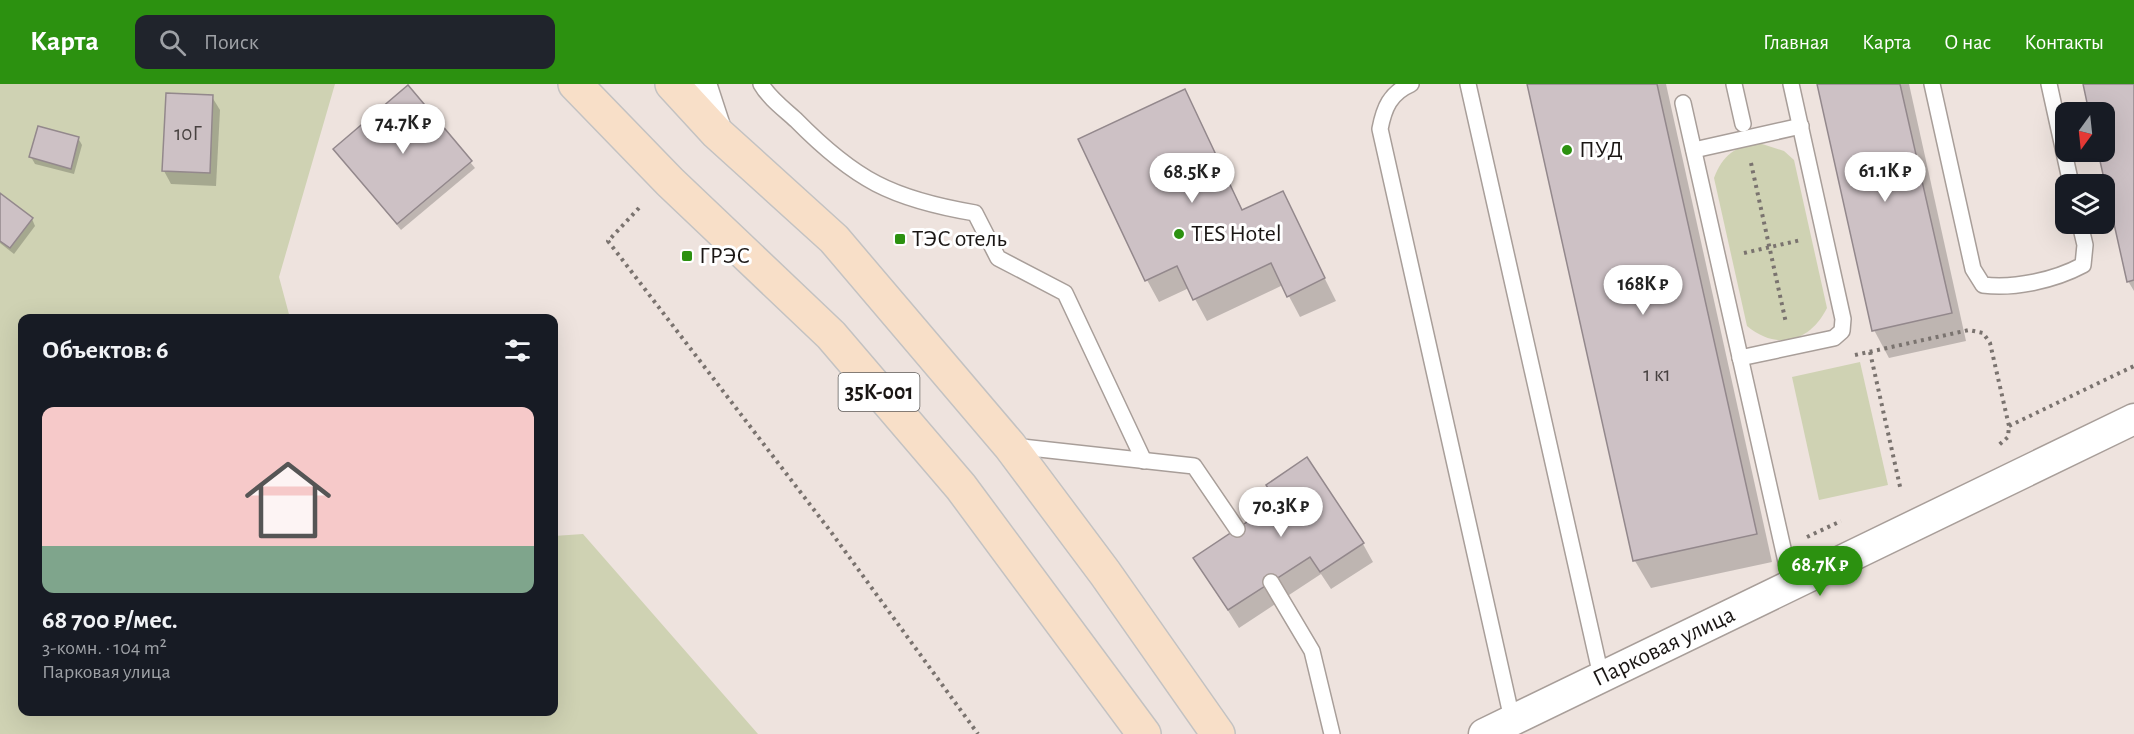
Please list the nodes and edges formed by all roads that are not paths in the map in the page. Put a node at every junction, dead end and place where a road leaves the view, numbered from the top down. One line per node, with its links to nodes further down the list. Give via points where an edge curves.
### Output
1 (575, 84): 27 (main road, 35К-001, via 670,182 831,335 961,487)
2 (672, 84): 14 (main road, 35К-001)
3 (701, 84): 14 (street)
4 (761, 84): 21 (lane, via 828,153 875,185 929,205 975,213 998,258 1065,293)
5 (1411, 84): 26 (lane, via 1400,89 1385,106 1380,129)
6 (1468, 84): 25 (lane)
7 (1734, 84): 13 (lane)
8 (1791, 84): 12 (lane)
9 (1932, 84): 17 (lane, via 1973,269 1983,285 2003,288 2067,273 2083,265)
10 (2049, 84): 16 (lane)
11 (1683, 103): 15 (lane)
12 (1801, 126): 13 (lane); 18 (lane, via 1844,319 1842,331 1834,338)
13 (1744, 131): 15 (lane)
14 (717, 133): 20 (main road, 35К-001, via 834,239)
15 (1694, 150): 18 (lane)
16 (2069, 174)
17 (2082, 234)
18 (1740, 358): 24 (lane)
19 (2134, 419): 24 (street, Парковая улица)
20 (1010, 446): 21 (lane); 28 (main road, 35К-001)
21 (1144, 461): 22 (lane, via 1194,466)
22 (1237, 529)
23 (1271, 582): 29 (lane, via 1312,651)
24 (1791, 584): 25 (street, Парковая улица)
25 (1601, 676): 26 (street, Парковая улица)
26 (1512, 719): 30 (street, Парковая улица)
27 (1144, 734)
28 (1218, 734)
29 (1332, 734)
30 (1484, 734)

